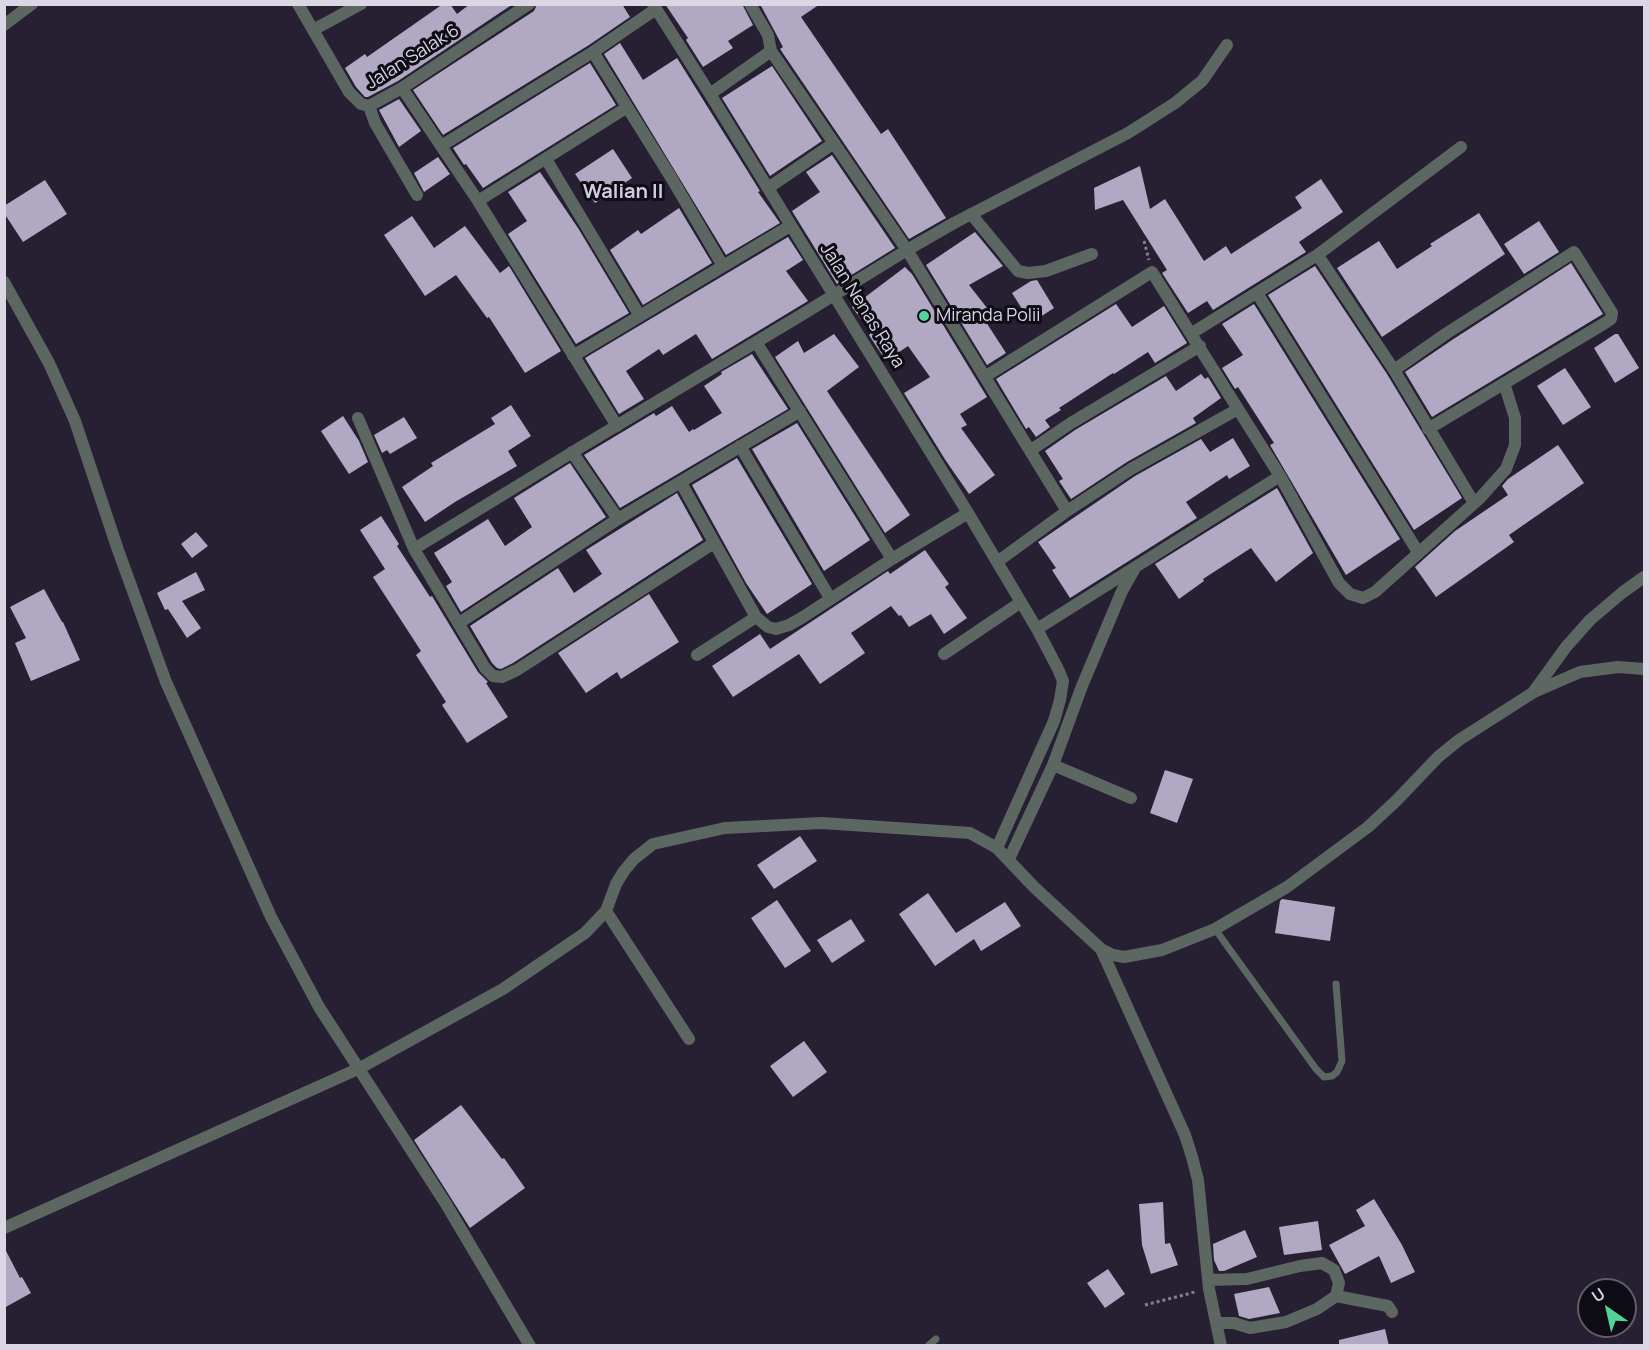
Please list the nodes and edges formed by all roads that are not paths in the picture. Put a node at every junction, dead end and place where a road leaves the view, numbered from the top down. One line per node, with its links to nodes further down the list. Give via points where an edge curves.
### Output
1 (32, 4): 7 (street)
2 (298, 4): 8 (street, Jalan Salak 6)
3 (361, 4): 8 (street)
4 (529, 4): 12 (street, Jalan Salak 6)
5 (750, 4): 10 (street, via 768,35)
6 (654, 7): 11 (street); 13 (street, Jalan Nenas Raya)
7 (4, 25)
8 (313, 30): 14 (street, Jalan Salak 6, via 349,92)
9 (1227, 45): 23 (street, via 1202,81 1175,103 1128,133)
10 (771, 51): 13 (street); 16 (street)
11 (593, 52): 15 (street); 17 (street)
12 (402, 88): 14 (street, Jalan Salak 6); 17 (street)
13 (710, 94): 20 (street, Jalan Nenas Raya)
14 (369, 106): 21 (street)
15 (626, 108): 19 (street); 28 (street)
16 (834, 143): 20 (street); 25 (street)
17 (441, 146): 22 (street)
18 (1461, 147): 27 (street)
19 (546, 159): 22 (street); 32 (street)
20 (768, 188): 24 (street, Jalan Nenas Raya)
21 (417, 195)
22 (478, 201): 36 (street)
23 (971, 214): 25 (street); 26 (street, via 1018,272 1046,271)
24 (790, 226): 28 (street); 31 (street, Jalan Nenas Raya)
25 (906, 250): 31 (street); 38 (street)
26 (1092, 254)
27 (1316, 256): 30 (street); 37 (street)
28 (723, 266): 32 (street)
29 (4, 282): 81 (street, via 49,363 75,421 166,682 236,841 285,945 319,1007)
30 (1257, 293): 33 (street); 56 (street)
31 (834, 295): 34 (street); 52 (street, Jalan Nenas Raya)
32 (640, 316): 36 (street)
33 (1192, 333): 35 (street); 38 (street, via 1152,272)
34 (756, 342): 41 (street); 43 (street)
35 (1200, 346): 40 (street); 46 (street)
36 (573, 356): 43 (street)
37 (1394, 370): 39 (street, via 1574,252 1612,313 1611,319); 44 (street)
38 (986, 376): 46 (street)
39 (1504, 383): 44 (street); 50 (street, via 1515,418 1515,445 1506,469)
40 (1238, 409): 48 (street); 51 (street)
41 (800, 411): 45 (street); 57 (street)
42 (358, 418): 55 (street)
43 (617, 426): 47 (street)
44 (1428, 429): 50 (street)
45 (740, 446): 49 (street); 61 (street)
46 (1031, 450): 51 (street)
47 (572, 452): 53 (street); 55 (street)
48 (1280, 476): 56 (street, via 1339,583 1350,594 1369,596); 59 (street)
49 (681, 483): 53 (street); 54 (street)
50 (1474, 503): 56 (street)
51 (1067, 511): 58 (street)
52 (968, 513): 57 (street); 58 (street, Jalan Nenas Raya)
53 (618, 519): 64 (street)
54 (714, 543): 63 (street); 64 (street, via 509,674 493,676 485,668)
55 (414, 549): 64 (street)
56 (1418, 552)
57 (892, 559): 61 (street)
58 (996, 562): 62 (street, Jalan Nenas Raya)
59 (1136, 568): 65 (street); 70 (street, via 1122,591)
60 (1644, 577): 71 (street, via 1590,620)
61 (830, 598): 63 (street, via 789,625 776,629)
62 (1021, 602): 65 (street, Jalan Nenas Raya); 66 (street)
63 (756, 617): 67 (street)
64 (459, 623)
65 (1037, 629): 69 (street, Jalan Nenas Raya)
66 (944, 654)
67 (698, 655)
68 (1644, 669): 71 (street, via 1618,667 1580,672)
69 (1063, 681): 70 (street); 74 (street, via 1054,721)
70 (1082, 686): 72 (street)
71 (1534, 692): 77 (street, via 1452,746 1368,827 1287,887)
72 (1053, 765): 73 (street); 75 (street)
73 (1131, 798)
74 (997, 848): 75 (street); 76 (street, via 969,833 822,823 725,828 653,844 624,871)
75 (1009, 859): 78 (street, via 1034,888)
76 (606, 911): 80 (street); 81 (street, via 566,948 503,989)
77 (1215, 929): 78 (street, via 1162,950 1124,957); 79 (lane, via 1324,1077 1337,1072 1342,1062)
78 (1101, 949): 83 (street, via 1185,1135 1198,1180)
79 (1336, 984)
80 (689, 1039)
81 (360, 1068): 82 (street); 88 (street)
82 (4, 1228)
83 (1208, 1284): 84 (street, via 1322,1263 1334,1270 1339,1282); 86 (street)
84 (1336, 1296): 85 (street, via 1388,1306); 86 (street, via 1286,1322 1250,1328)
85 (1392, 1312)
86 (1216, 1323): 90 (street)
87 (936, 1339): 89 (lane)
88 (530, 1346)
89 (928, 1346)
90 (1221, 1346)

